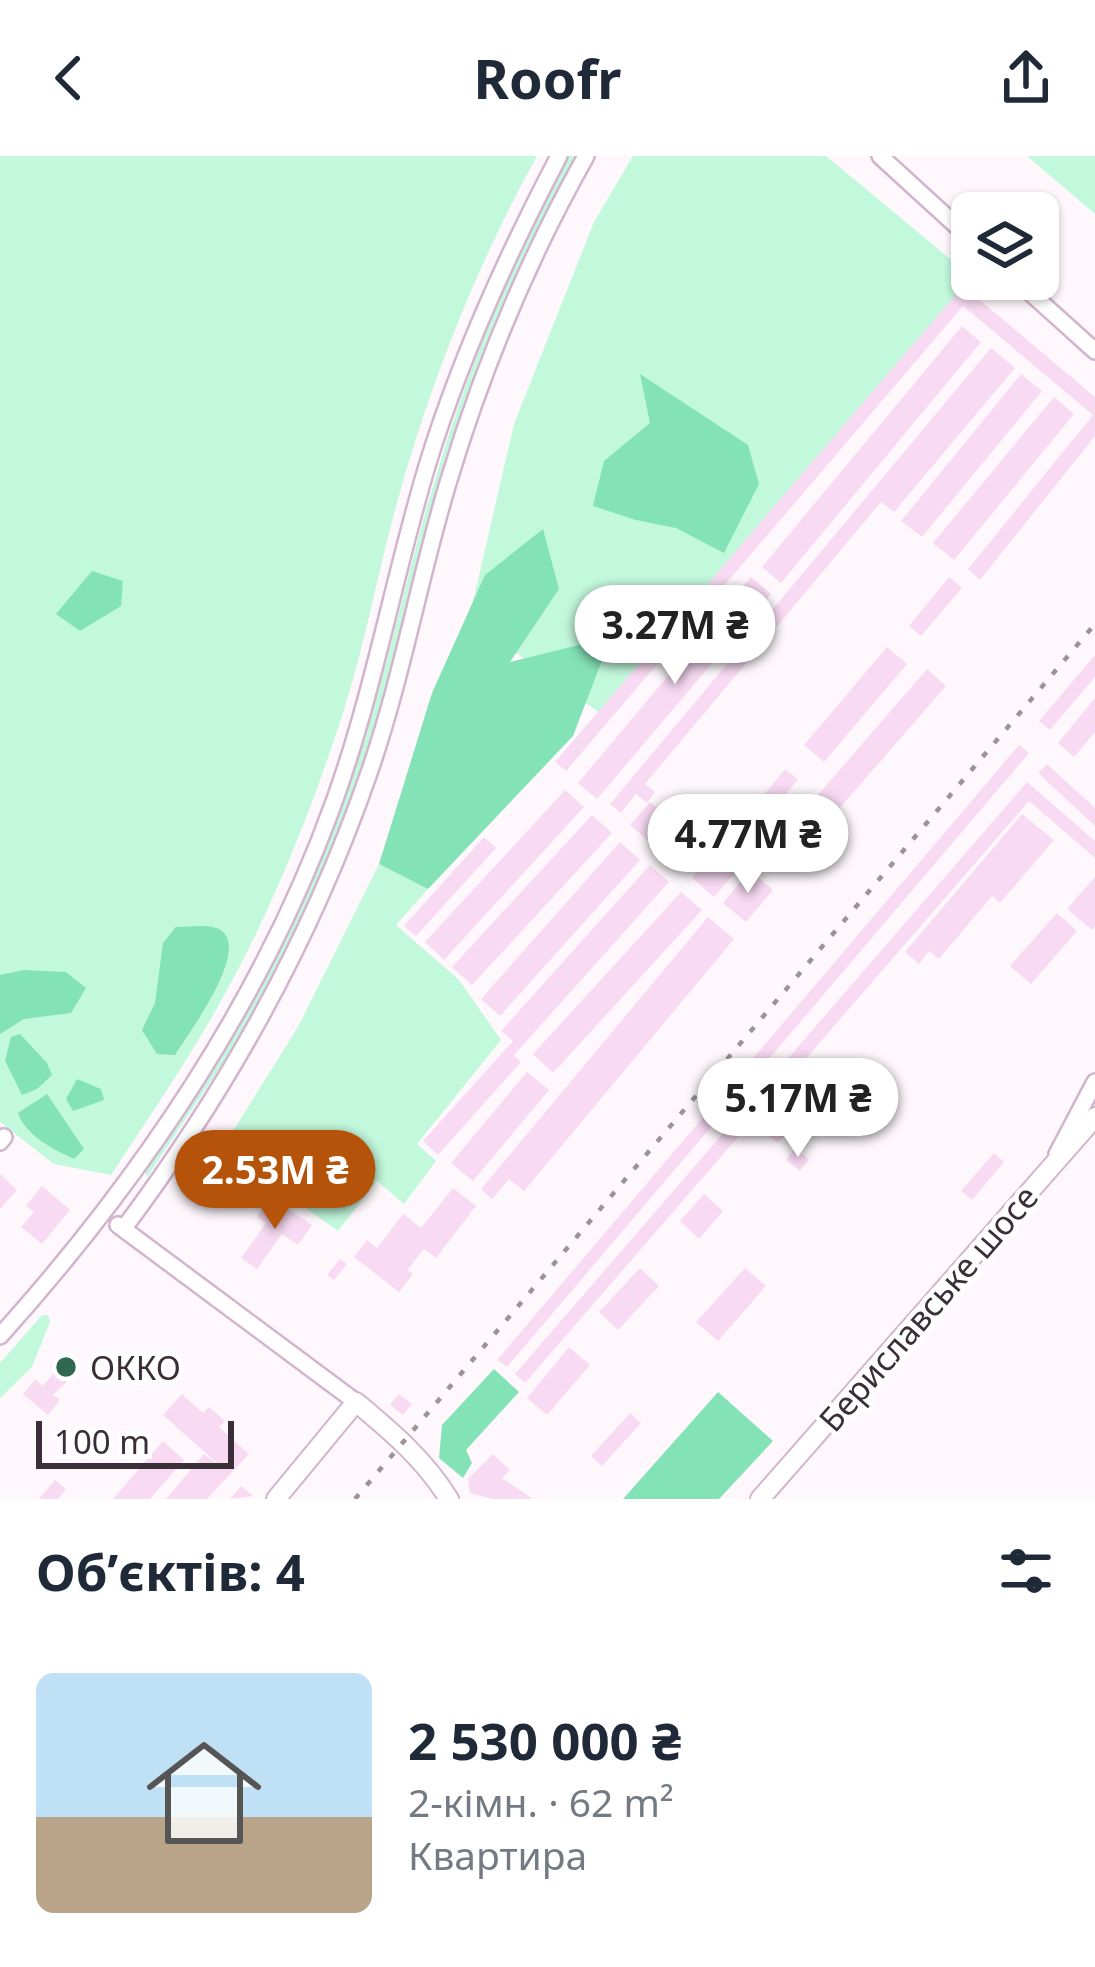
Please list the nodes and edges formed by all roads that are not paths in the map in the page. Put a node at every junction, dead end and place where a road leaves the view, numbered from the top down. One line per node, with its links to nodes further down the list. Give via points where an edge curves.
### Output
1 (559, 156): 10 (street, via 451,394 366,706 308,868 226,1033)
2 (586, 156): 11 (street, via 469,418 384,728 319,902 235,1063)
3 (880, 156): 4 (street)
4 (951, 221)
5 (1038, 300): 6 (street)
6 (1095, 351)
7 (1095, 1082): 9 (street)
8 (1095, 1117): 9 (main road, Бериславське шосе)
9 (1050, 1166): 16 (main road, Бериславське шосе)
10 (104, 1216): 11 (street); 12 (street)
11 (124, 1228): 13 (street)
12 (0, 1336)
13 (356, 1402): 14 (main road); 15 (main road, via 421,1459)
14 (276, 1499)
15 (449, 1499)
16 (760, 1499)

